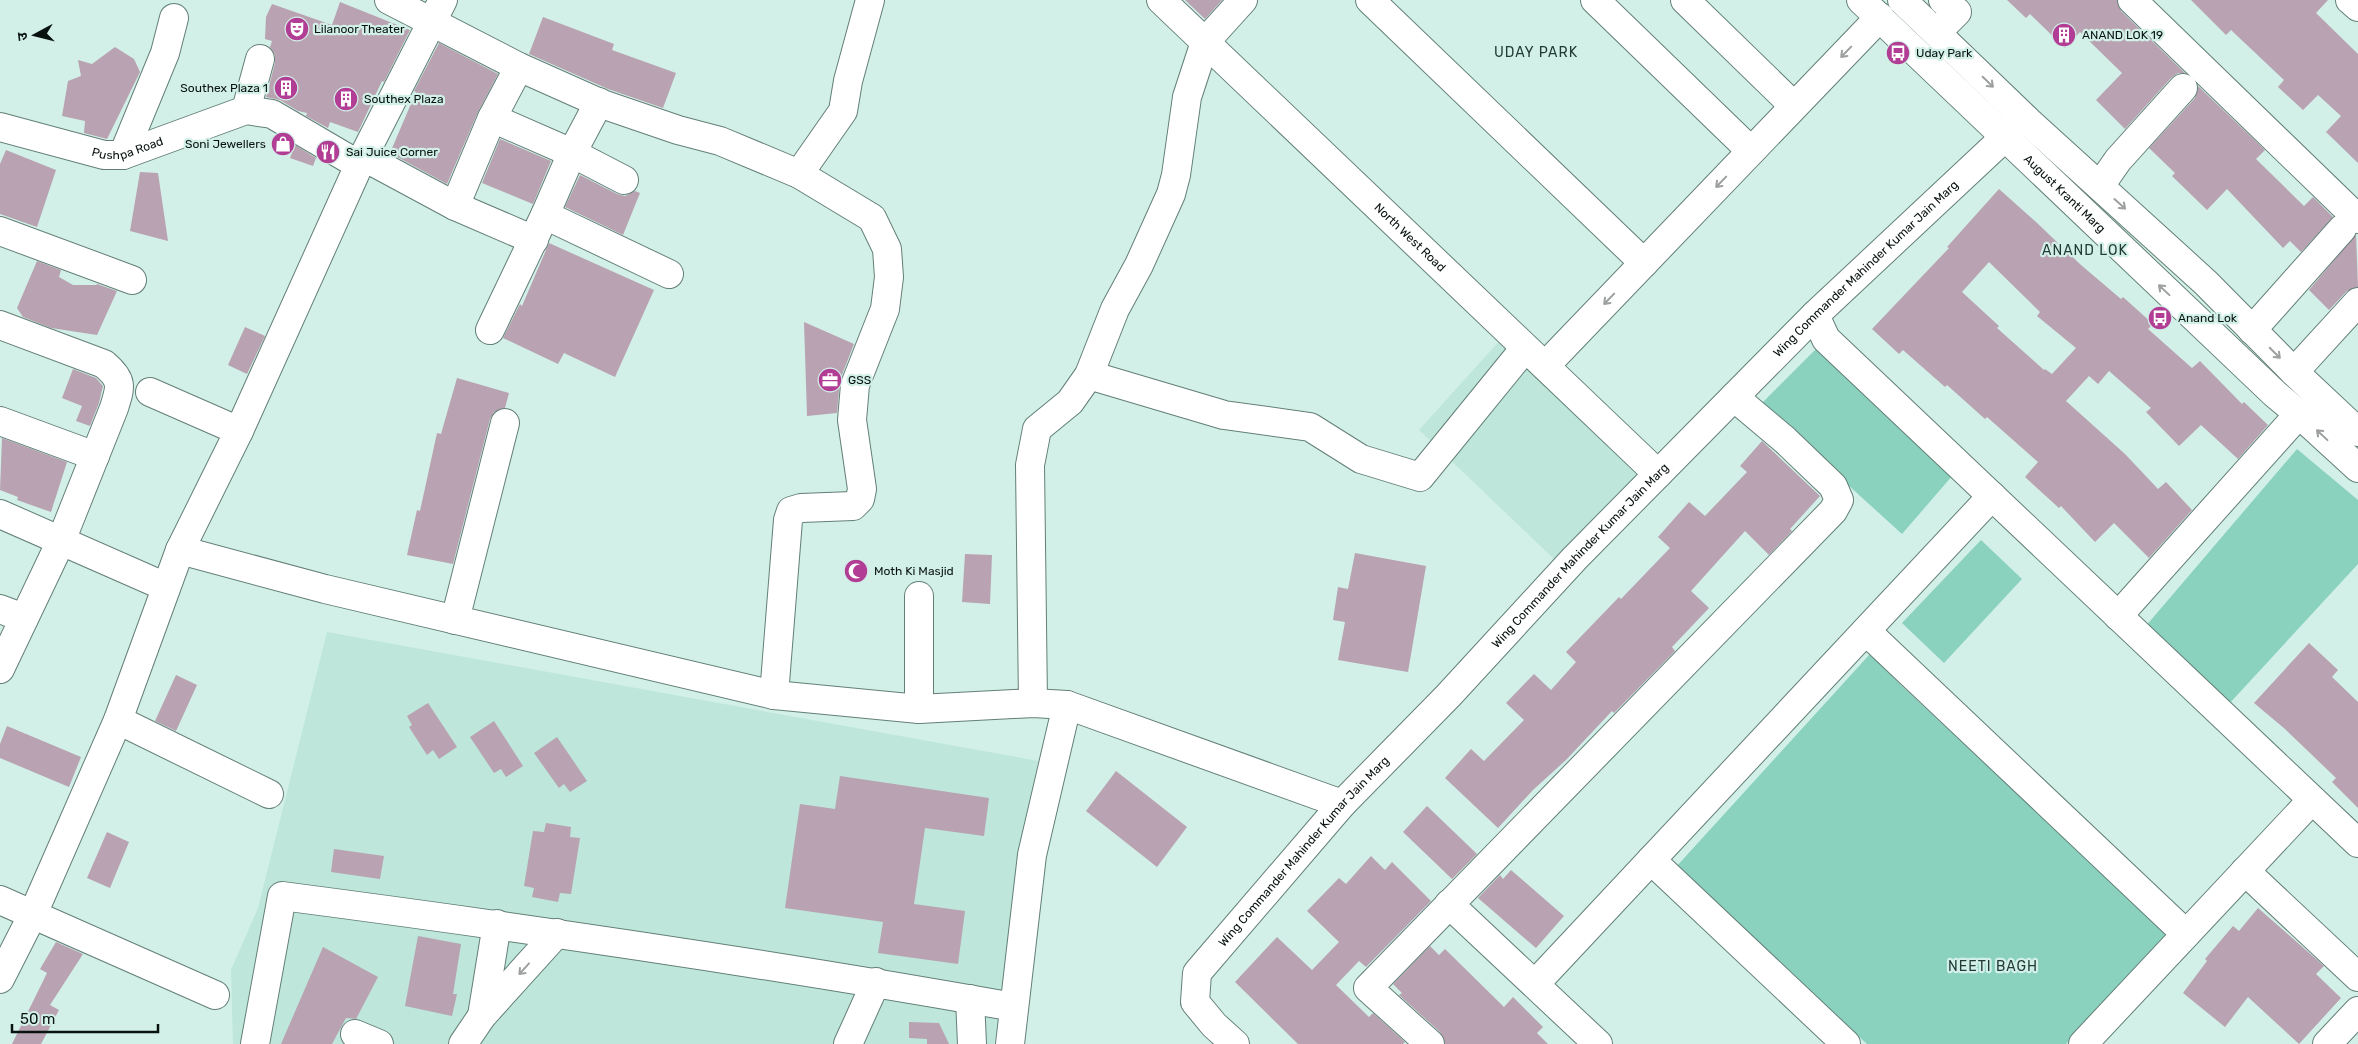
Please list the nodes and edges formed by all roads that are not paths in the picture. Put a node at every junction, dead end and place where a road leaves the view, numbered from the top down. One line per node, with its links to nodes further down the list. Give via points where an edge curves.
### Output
1 (389, 0): 14 (street)
2 (870, 0): 32 (street, via 848,80 843,112)
3 (1161, 0): 17 (street, North West Road)
4 (1243, 0): 17 (street)
5 (1370, 0): 40 (street)
6 (1595, 0): 28 (street)
7 (1686, 0): 22 (street)
8 (2132, 0): 37 (street)
9 (2350, 0): 12 (street)
10 (1907, 1): 16 (street)
11 (1961, 3): 16 (street)
12 (2358, 7)
13 (1870, 8): 22 (street, one-way to 22); 27 (street, August Kranti Marg)
14 (437, 11): 19 (street); 31 (street)
15 (174, 18): 30 (street, via 165,53)
16 (1937, 32): 24 (street, one-way to 24)
17 (1205, 42): 48 (street, North West Road); 51 (street, via 1187,97 1171,194 1115,309)
18 (260, 59): 23 (street)
19 (519, 67): 21 (street); 25 (street)
20 (2182, 88): 34 (street, via 2118,160)
21 (599, 102): 29 (street); 32 (street, via 720,141)
22 (1794, 106): 28 (street)
23 (246, 110): 30 (street, Pushpa Road); 31 (street, Pushpa Road, via 272,114)
24 (2023, 116): 27 (street, Wing Commander Mahinder Kumar Jain Marg); 34 (street)
25 (492, 118): 29 (street); 35 (street)
26 (0, 127): 30 (street, Pushpa Road, via 104,155)
27 (2004, 138): 44 (street, Wing Commander Mahinder Kumar Jain Marg); 54 (street, August Kranti Marg, one-way to 27)
28 (1751, 151): 40 (street, one-way to 40)
29 (572, 154): 33 (street); 36 (street)
30 (123, 155)
31 (361, 161): 35 (street, Pushpa Road); 57 (street)
32 (799, 174): 73 (street, via 872,218 887,249 888,293 855,386 852,420 862,489 860,499 853,506 800,508 791,511 788,520)
33 (624, 180)
34 (2100, 186): 47 (street, one-way to 47)
35 (455, 206): 39 (street, Pushpa Road)
36 (545, 215): 39 (street); 41 (street)
37 (2350, 224): 47 (street)
38 (0, 231): 42 (street)
39 (534, 240): 46 (street)
40 (1644, 263): 49 (street, one-way to 49)
41 (668, 274)
42 (132, 280)
43 (2358, 302): 50 (street)
44 (1815, 315): 53 (street, Wing Commander Mahinder Kumar Jain Marg); 62 (street, via 1826,339)
45 (0, 325): 59 (street, via 104,364 116,374 120,386)
46 (490, 330)
47 (2252, 330): 50 (street, one-way to 50)
48 (1525, 348): 49 (street, North West Road); 51 (street, via 1420,478 1361,459 1310,427 1224,415)
49 (1545, 366): 61 (street, North West Road)
50 (2294, 372): 58 (street)
51 (1089, 375): 74 (street, via 1070,402 1037,429 1034,440 1030,466)
52 (150, 392): 57 (street)
53 (1734, 397): 61 (street, Wing Commander Mahinder Kumar Jain Marg); 85 (street, via 1833,486 1839,500 1833,511)
54 (2299, 414): 60 (street, August Kranti Marg, one-way to 54); 69 (street)
55 (0, 421): 59 (street)
56 (505, 423): 70 (street)
57 (239, 431): 65 (street)
58 (2358, 432)
59 (95, 456): 64 (street)
60 (2358, 468)
61 (1658, 474): 80 (street, Wing Commander Mahinder Kumar Jain Marg)
62 (1992, 496): 69 (street); 71 (street)
63 (0, 514): 64 (street)
64 (61, 540): 66 (street); 68 (street)
65 (180, 550): 66 (street); 70 (street)
66 (160, 584): 77 (street)
67 (919, 596): 76 (street)
68 (12, 614): 72 (street)
69 (2118, 616): 79 (street)
70 (455, 620): 73 (street)
71 (1866, 631): 82 (street); 89 (street)
72 (0, 669)
73 (774, 695): 76 (street)
74 (1032, 703): 75 (street); 76 (street)
75 (1067, 705): 80 (street); 96 (street, via 1032,855)
76 (918, 709)
77 (118, 720): 78 (street); 86 (street)
78 (269, 794)
79 (2312, 800): 81 (street); 83 (street)
80 (1342, 804): 104 (street, Wing Commander Mahinder Kumar Jain Marg, via 1197,973 1195,1002)
81 (2358, 843)
82 (1651, 860): 93 (street); 107 (street)
83 (2245, 871): 89 (street); 90 (street)
84 (0, 900): 86 (street)
85 (1449, 904): 93 (street); 105 (street, via 1368,988)
86 (33, 914): 91 (street); 94 (street)
87 (497, 924): 88 (street); 98 (street); 99 (street, via 282,896)
88 (557, 933): 92 (street); 98 (street, one-way to 98)
89 (2186, 934): 108 (street)
90 (2358, 977)
91 (0, 979)
92 (876, 982): 95 (street); 101 (street)
93 (1535, 984): 106 (street)
94 (215, 994)
95 (970, 999): 96 (street); 102 (street)
96 (1014, 1007): 103 (street)
97 (2358, 1011): 109 (street)
98 (482, 1016): 100 (street)
99 (255, 1044)
100 (462, 1044)
101 (848, 1044)
102 (972, 1044)
103 (1010, 1044)
104 (1235, 1044)
105 (1430, 1044)
106 (1598, 1044)
107 (1846, 1044)
108 (2083, 1044)
109 (2327, 1044)

